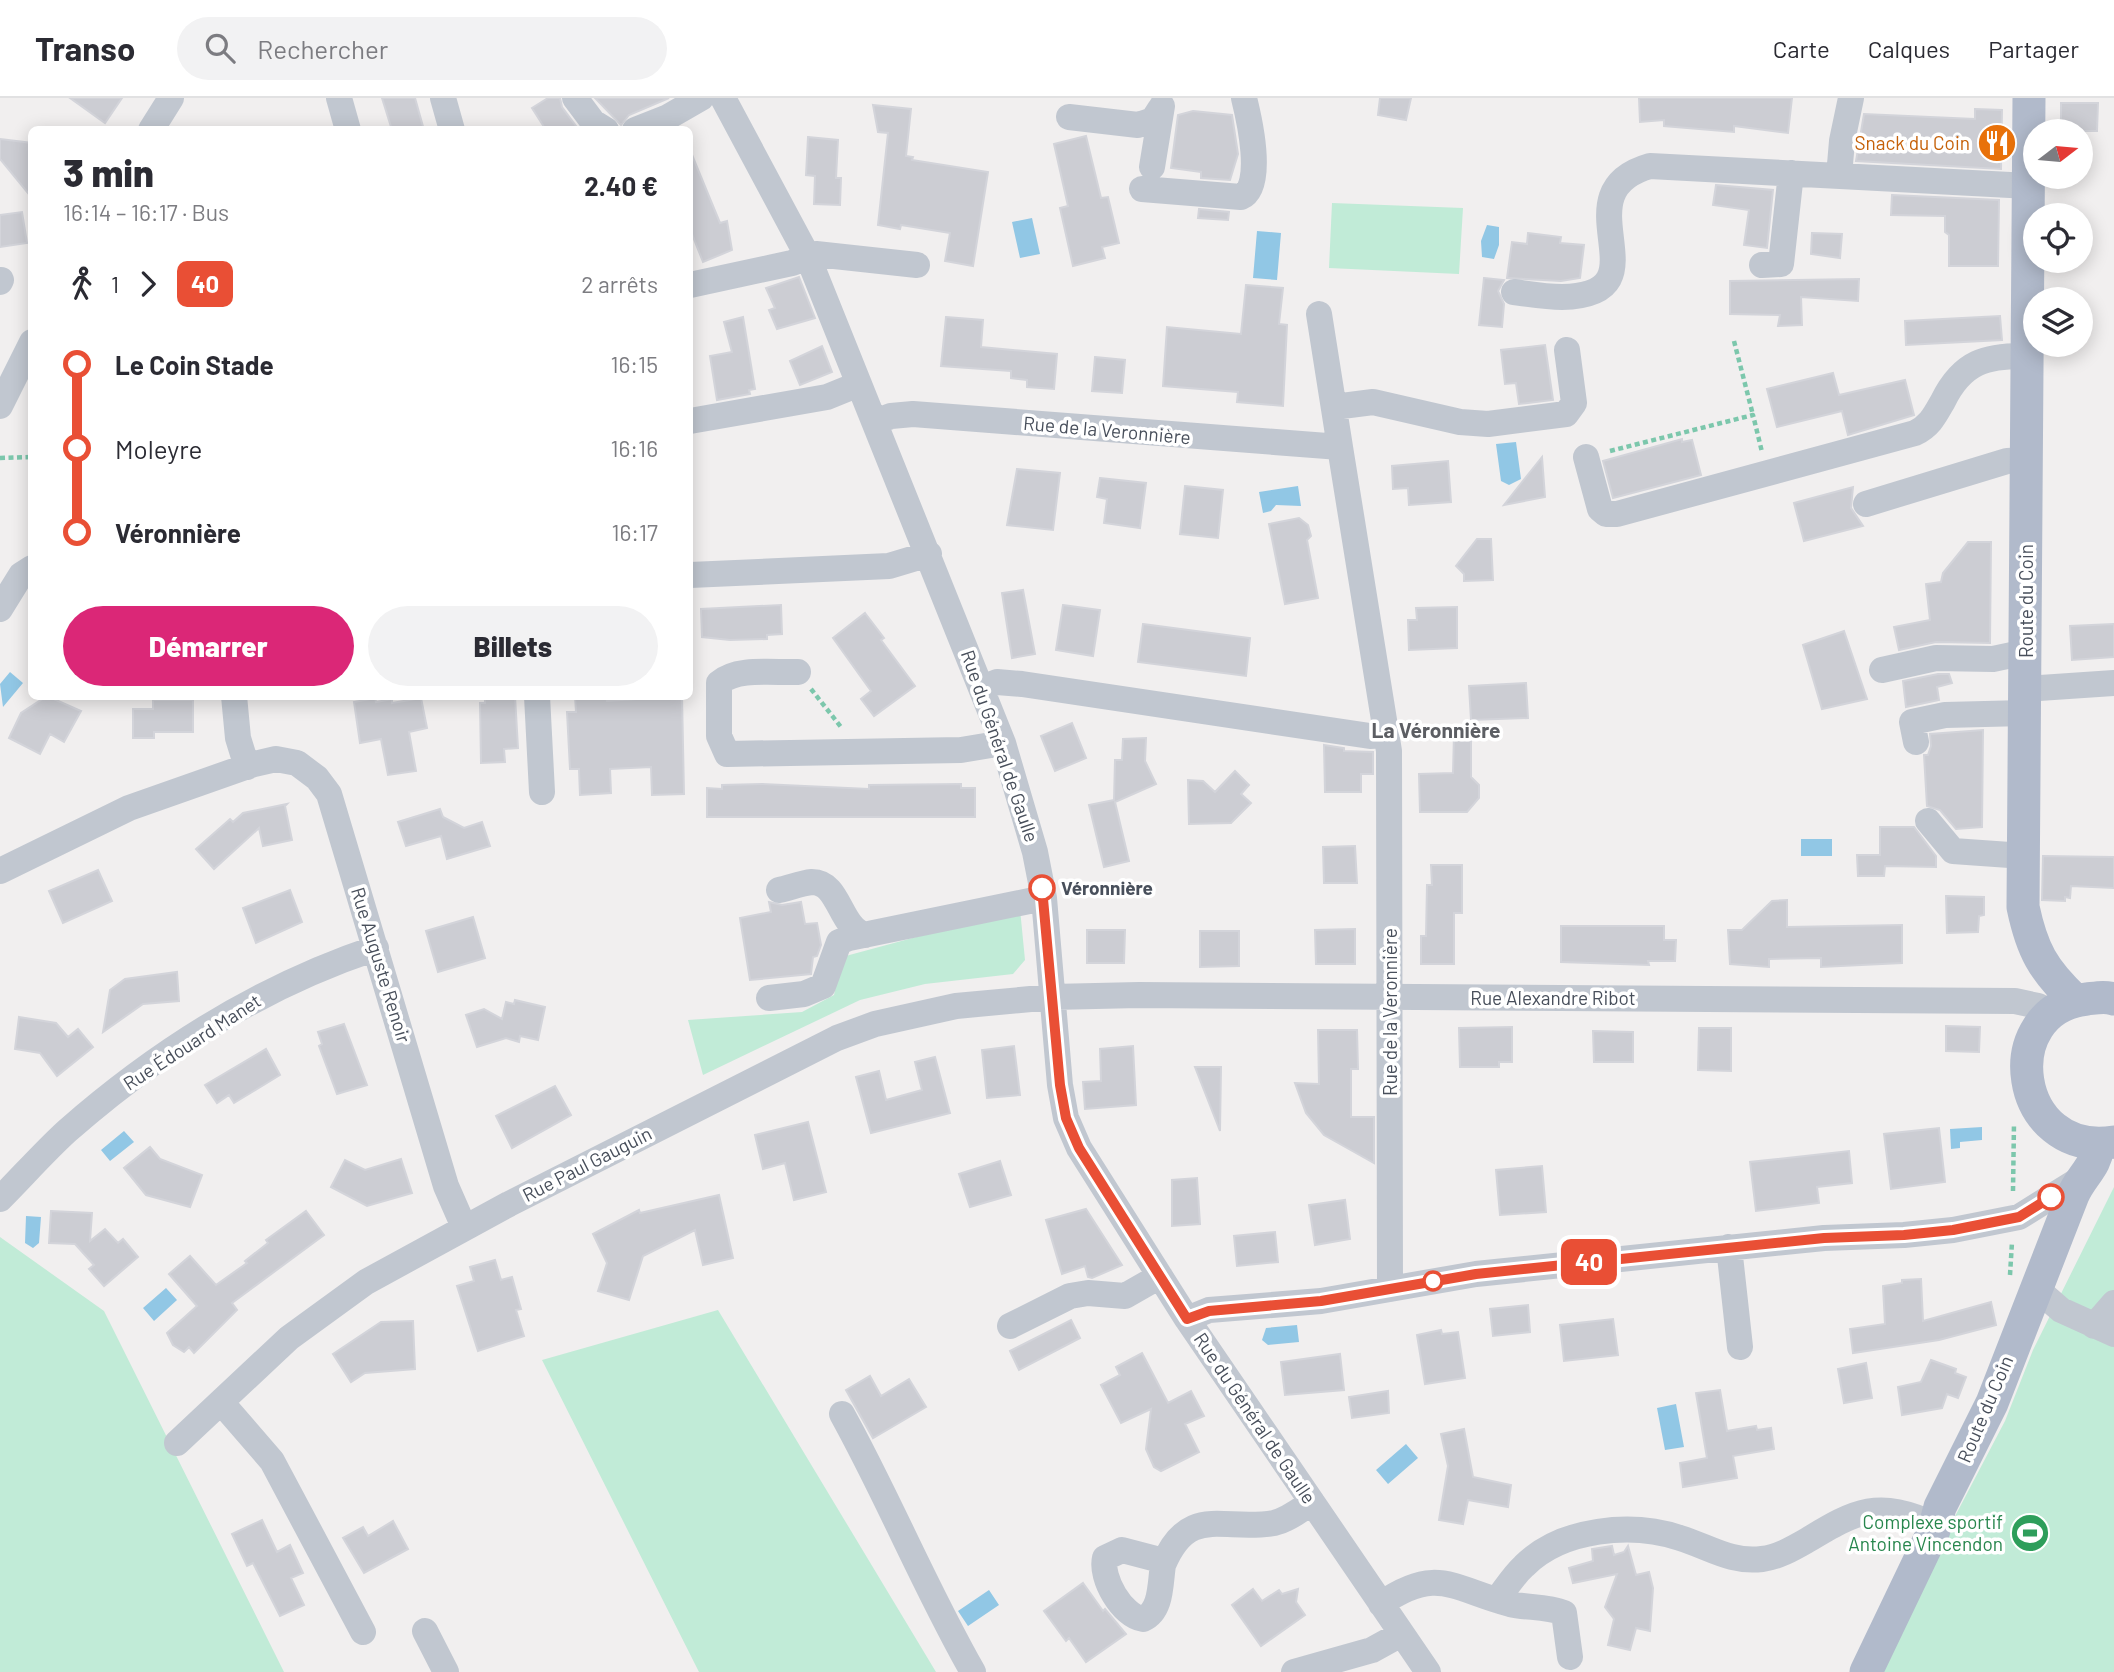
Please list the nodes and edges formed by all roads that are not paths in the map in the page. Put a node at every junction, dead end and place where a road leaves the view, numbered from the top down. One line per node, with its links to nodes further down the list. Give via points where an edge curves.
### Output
1 (172, 98): 11 (street)
2 (338, 98): 12 (street)
3 (443, 98): 13 (street)
4 (575, 98): 14 (street)
5 (701, 98): 15 (street)
6 (723, 98): 20 (street, Rue du Général de Gaulle)
7 (1244, 98): 9 (street, via 1254,157 1250,188 1241,197 1147,178)
8 (1851, 98): 17 (street)
9 (1163, 104): 10 (street, via 1153,120 1138,125)
10 (1069, 117)
11 (154, 126)
12 (347, 126)
13 (451, 126)
14 (600, 126)
15 (645, 126)
16 (1791, 173): 17 (street); 22 (street, via 1781,264); 25 (street, via 1637,169 1617,185 1608,209 1614,261 1604,285 1571,296)
17 (1839, 176): 18 (street)
18 (2023, 186)
19 (2029, 189): 24 (main road, Route du Coin)
20 (808, 257): 21 (street, via 829,254); 23 (street); 31 (street, Rue du Général de Gaulle)
21 (917, 265)
22 (1762, 265)
23 (693, 284)
24 (2028, 287)
25 (1514, 292)
26 (1319, 314): 33 (street, Rue de la Veronnière)
27 (28, 350): 32 (street)
28 (1567, 350): 33 (street, via 1574,403 1566,414 1488,424 1373,402)
29 (2023, 356): 37 (street, via 1973,363 1958,377 1926,428 1915,433 1617,514 1606,514 1597,503)
30 (2028, 357): 38 (main road, Route du Coin)
31 (859, 384): 34 (street, via 827,397); 35 (street, Rue du Général de Gaulle)
32 (0, 406)
33 (1334, 407): 36 (street, Rue de la Veronnière)
34 (693, 420)
35 (875, 422): 36 (street, Rue de la Veronnière, via 913,414); 40 (street, Rue du Général de Gaulle)
36 (1340, 447): 52 (street, Rue de la Veronnière)
37 (1586, 457)
38 (2027, 460): 39 (street, via 2007,461); 44 (main road, Route du Coin)
39 (1866, 503)
40 (929, 554): 42 (street, via 868,568); 48 (street, Rue du Général de Gaulle)
41 (28, 571): 43 (street)
42 (693, 575)
43 (0, 609)
44 (2026, 652): 45 (street, via 1993,659 1936,658); 51 (main road, Route du Coin)
45 (1882, 670)
46 (798, 672): 54 (street, via 736,675 719,683 719,736 727,754 980,749)
47 (2114, 684): 51 (street)
48 (982, 688): 52 (street, via 997,682 1022,684); 54 (street, Rue du Général de Gaulle)
49 (234, 700): 55 (street, via 238,738)
50 (537, 700): 56 (street)
51 (2025, 701): 53 (street, via 1912,723); 58 (main road, Route du Coin)
52 (1387, 735): 66 (street, Rue de la Veronnière)
53 (1916, 742)
54 (1003, 743): 61 (street, Rue du Général de Gaulle)
55 (247, 766): 59 (street, Rue Auguste Renoir, via 130,808); 63 (street, Rue Auguste Renoir, via 276,759 296,763 329,794)
56 (542, 792)
57 (1928, 821): 58 (street, via 1953,851)
58 (2024, 856): 68 (main road, Route du Coin, via 2029,933)
59 (0, 871)
60 (779, 890): 62 (street, via 822,884 851,928)
61 (1044, 898): 62 (street); 64 (street, Rue du Général de Gaulle)
62 (865, 935): 65 (street, via 839,943 827,980 815,991)
63 (376, 948): 71 (street, Rue Édouard Manet, via 285,984 138,1073 66,1133); 72 (street, Rue Auguste Renoir, via 446,1186)
64 (1052, 997): 66 (street, Rue Alexandre Ribot); 72 (street, Rue Paul Gauguin, via 913,1014 837,1038); 74 (street, Rue du Général de Gaulle, via 1066,1118 1079,1148)
65 (769, 998)
66 (1390, 998): 68 (street, Rue Alexandre Ribot, via 2015,1001); 75 (street, Rue de la Veronnière)
67 (2114, 999): 68 (main road)
68 (2063, 1007): 69 (main road, via 2037,1030 2027,1054 2031,1100 2045,1121 2066,1137)
69 (2106, 1144): 70 (main road, Route du Coin)
70 (2080, 1179): 73 (street, via 2013,1219 1904,1235); 76 (main road, Route du Coin)
71 (0, 1199)
72 (464, 1227): 82 (street, Rue Paul Gauguin, via 366,1282 289,1338)
73 (1729, 1247): 75 (street, via 1476,1274); 81 (street)
74 (1160, 1276): 78 (street, Rue du Général de Gaulle); 79 (street, via 1125,1296 1070,1296)
75 (1390, 1289): 78 (street, via 1321,1301 1209,1311)
76 (2038, 1290): 80 (street, via 2061,1310); 86 (main road, Route du Coin)
77 (2114, 1303): 80 (street)
78 (1187, 1319): 85 (street, Rue du Général de Gaulle)
79 (1010, 1326)
80 (2104, 1330)
81 (1740, 1347)
82 (221, 1402): 84 (street, Rue Paul Gauguin); 91 (street, via 272,1461)
83 (842, 1415): 95 (street)
84 (177, 1443)
85 (1312, 1502): 87 (street, via 1277,1522 1193,1526 1181,1534); 89 (street, Rue du Général de Gaulle)
86 (1935, 1525): 88 (street, via 1883,1508 1831,1526 1779,1555 1749,1560 1653,1531 1591,1534 1535,1556); 98 (main road, Route du Coin)
87 (1164, 1561)
88 (1497, 1600): 89 (street, via 1435,1582 1411,1585); 93 (street, via 1564,1614)
89 (1381, 1604): 92 (street, Rue du Général de Gaulle)
90 (425, 1631): 94 (street)
91 (363, 1632)
92 (1401, 1634): 96 (street, via 1373,1650); 97 (street, Rue du Général de Gaulle)
93 (1570, 1657)
94 (446, 1672)
95 (973, 1672)
96 (1294, 1672)
97 (1428, 1672)
98 (1866, 1672)

